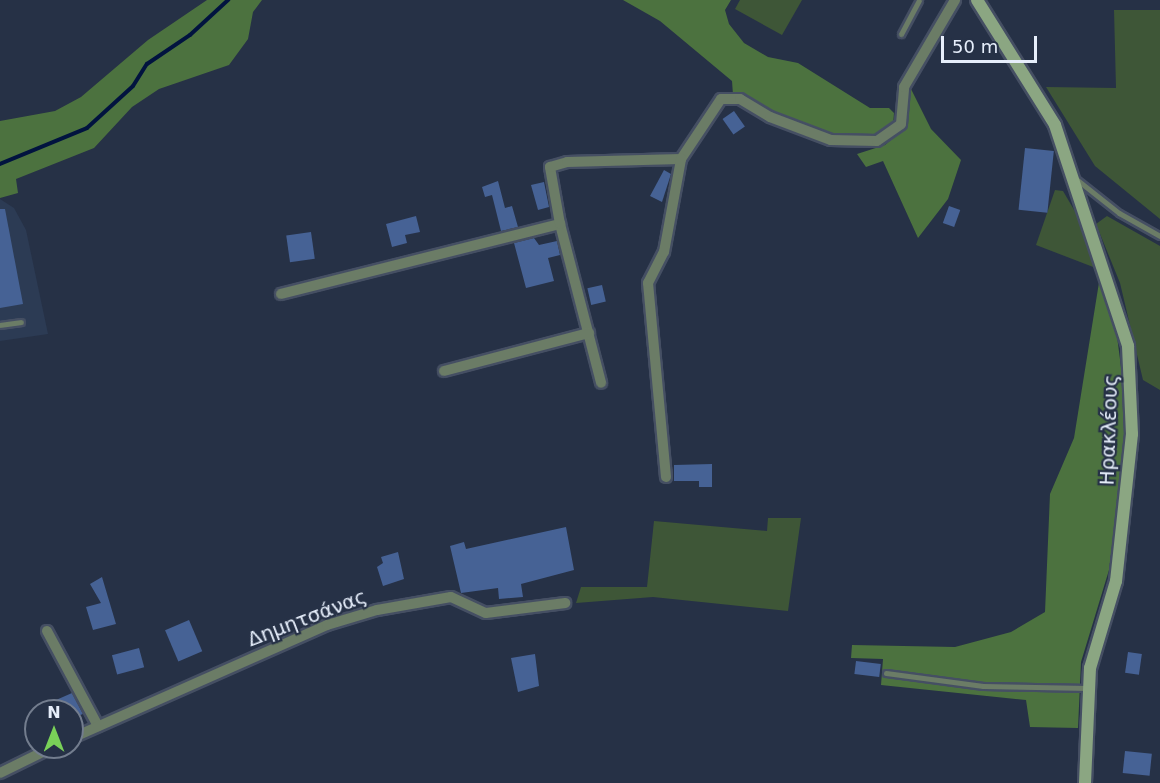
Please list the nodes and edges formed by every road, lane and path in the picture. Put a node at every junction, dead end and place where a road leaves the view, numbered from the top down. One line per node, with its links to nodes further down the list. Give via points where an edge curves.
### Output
1 (919, 0): 4 (lane)
2 (955, 0): 5 (street, via 904,87 902,121 889,135 869,143 842,142 788,125 741,99 727,98 712,107)
3 (977, 0): 6 (street, Ηρακλέους, via 984,17 1055,125)
4 (901, 34)
5 (681, 159): 7 (street, via 555,164 548,175); 15 (street, via 664,252 648,283)
6 (1072, 176): 8 (lane, via 1119,213); 19 (street, Ηρακλέους, via 1122,318 1133,404 1118,573 1091,657)
7 (560, 224): 9 (street); 12 (street)
8 (1160, 236)
9 (281, 294)
10 (21, 322): 11 (lane)
11 (0, 325)
12 (589, 333): 13 (street); 14 (street)
13 (444, 370)
14 (601, 383)
15 (666, 477)
16 (565, 603): 20 (street, Δημητσάνας, via 486,613 451,597 377,610 327,625)
17 (47, 631): 20 (street)
18 (886, 673): 19 (lane, via 983,686)
19 (1089, 688): 24 (street, Ηρακλέους)
20 (98, 726): 21 (street, Δημητσάνας)
21 (84, 732)
22 (28, 759): 23 (street)
23 (0, 772)
24 (1085, 783)

